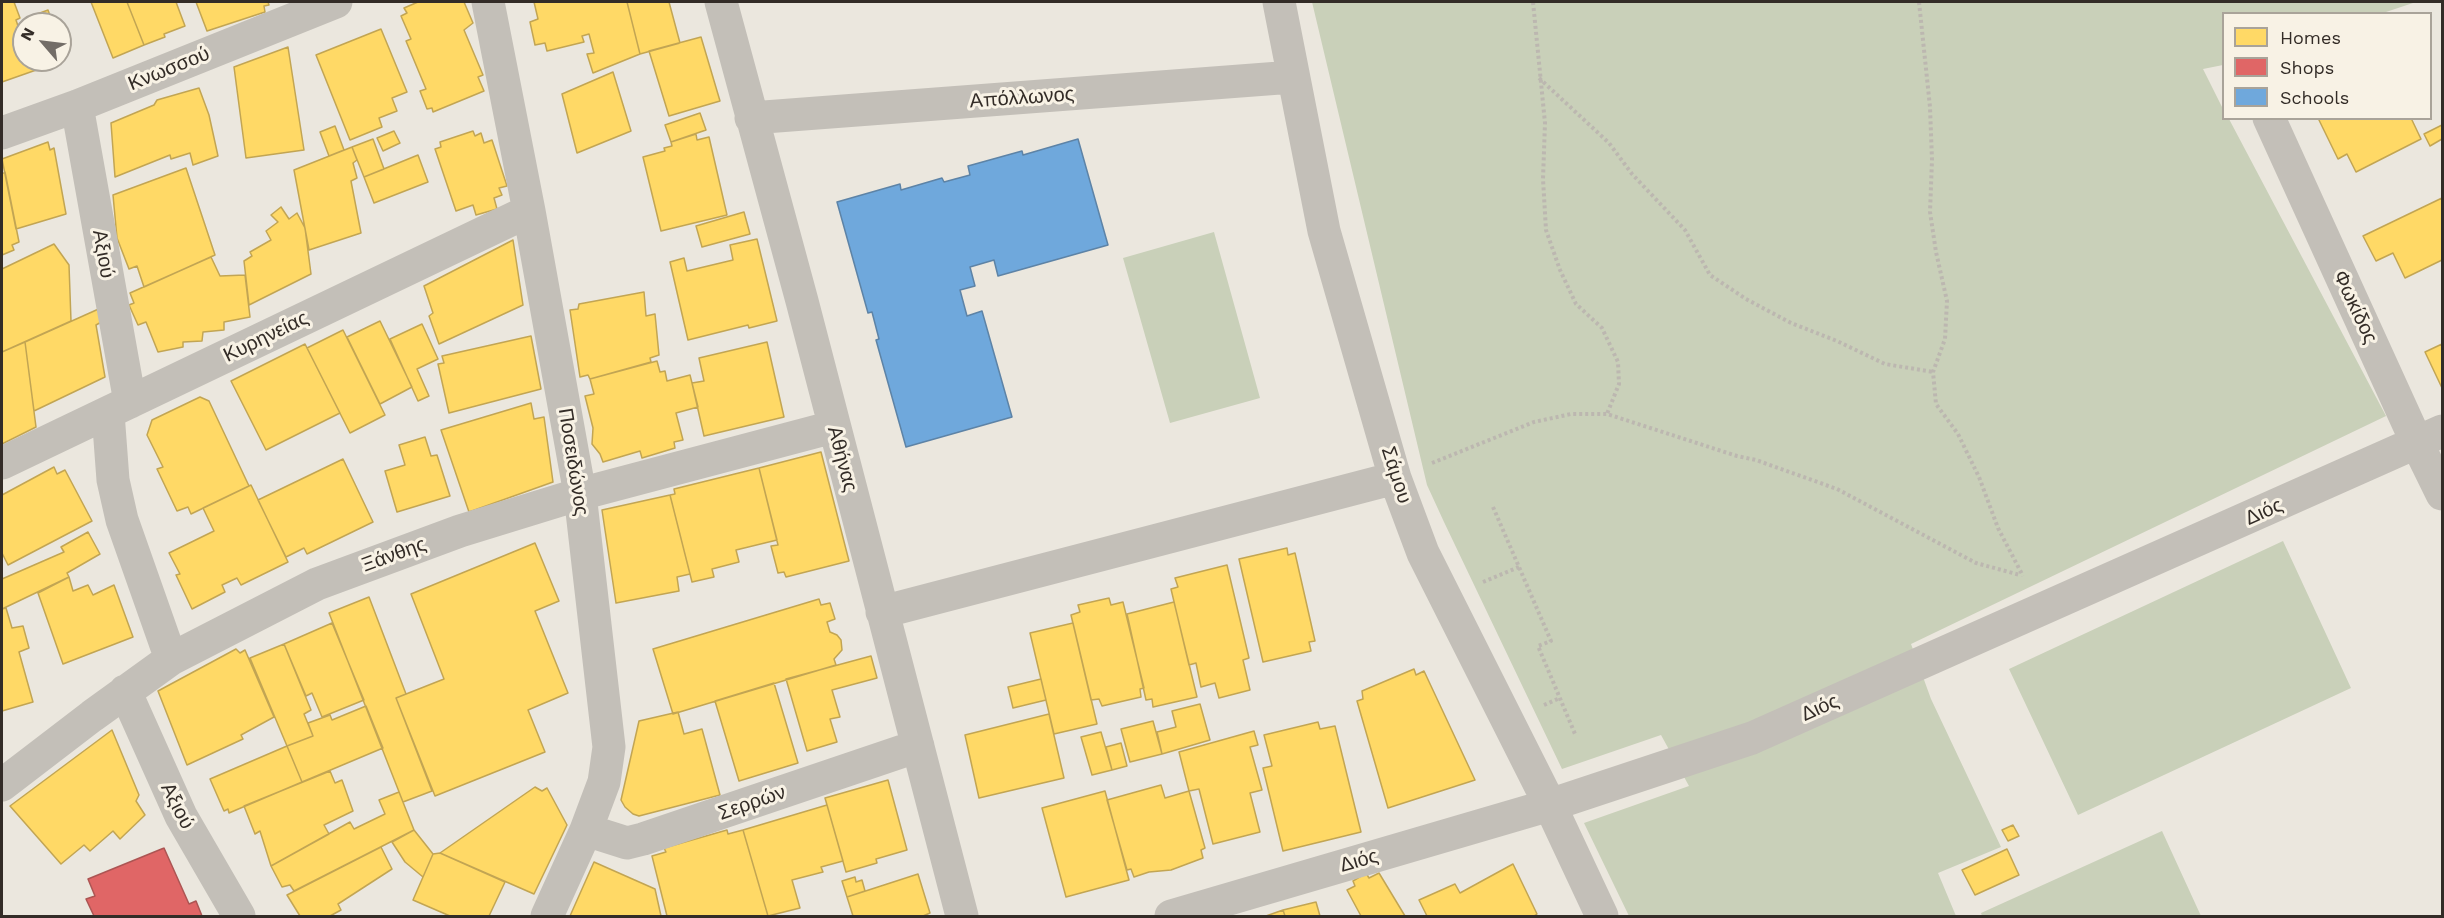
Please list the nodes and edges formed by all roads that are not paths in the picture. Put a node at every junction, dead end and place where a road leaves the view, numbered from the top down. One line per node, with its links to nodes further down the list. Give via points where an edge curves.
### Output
1 (336, 2): 6 (street, Κνωσσού)
2 (488, 2): 10 (street, Ποσειδώνος)
3 (721, 2): 7 (street, Αθήνας)
4 (1279, 2): 5 (street, Σάμου)
5 (1293, 77): 7 (street, Απόλλωνος); 15 (street, Σάμου, via 1324,231)
6 (77, 106): 9 (street, Κνωσσού); 11 (street, Αξιού)
7 (751, 118): 12 (street, Αθήνας)
8 (2270, 120): 13 (street, Φωκίδος)
9 (2, 133)
10 (530, 211): 11 (street, Κυρηνείας); 16 (street, Ποσειδώνος)
11 (119, 407): 14 (street, Κυρηνείας); 19 (street, Αξιού, via 113,480 122,520)
12 (833, 427): 16 (street, Ξάνθης); 18 (street, Αθήνας)
13 (2430, 437): 17 (street, Φωκίδος); 23 (street, Διός, via 1752,738)
14 (2, 463)
15 (1395, 478): 18 (street); 23 (street, Σάμου, via 1423,553)
16 (580, 494): 19 (street, Ξάνθης, via 460,531 317,584); 24 (street, Ποσειδώνος, via 609,747 604,782)
17 (2442, 494)
18 (882, 612): 21 (street, Αθήνας)
19 (171, 659): 20 (street, Ξάνθης)
20 (125, 691): 22 (street, Ξάνθης); 25 (street, Αξιού, via 181,816)
21 (918, 747): 24 (street, Σερρών, via 627,843); 27 (street, Αθήνας)
22 (2, 785)
23 (1550, 805): 28 (street, Διός); 29 (street, Σάμου)
24 (586, 830): 26 (street, Ποσειδώνος)
25 (239, 916)
26 (547, 916)
27 (962, 916)
28 (1171, 916)
29 (1602, 916)

